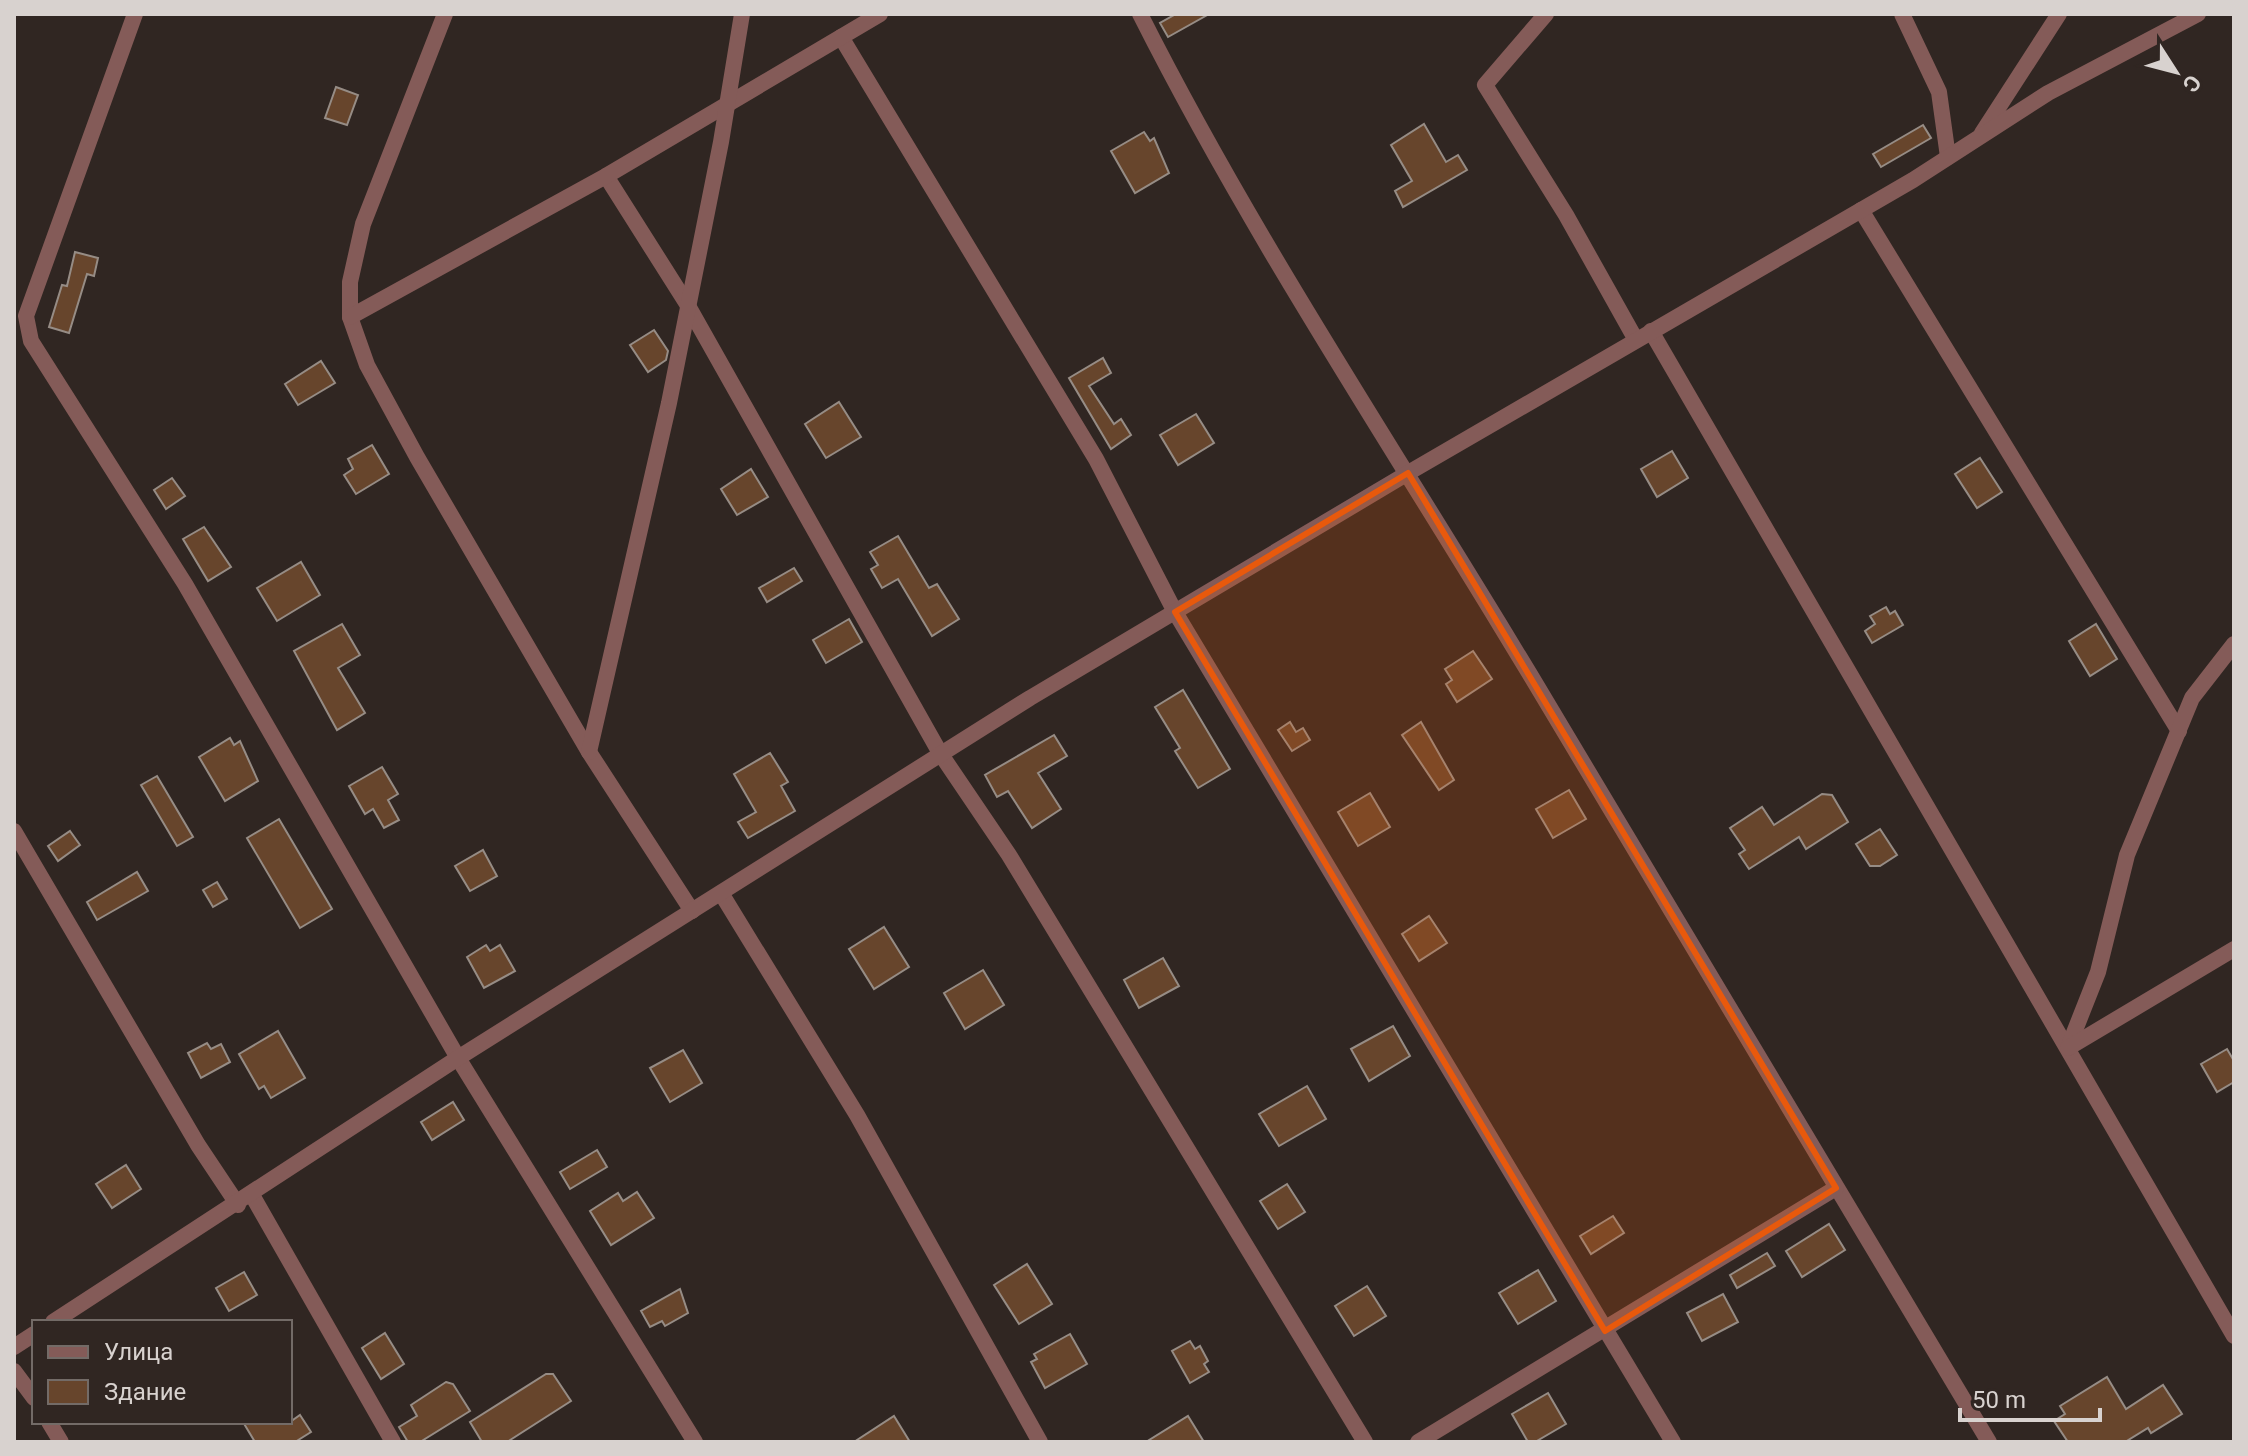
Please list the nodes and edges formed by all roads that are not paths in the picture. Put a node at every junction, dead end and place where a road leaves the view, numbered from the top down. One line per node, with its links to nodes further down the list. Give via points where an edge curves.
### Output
1 (135, 14): 31 (street, via 26,316 31,341 185,584)
2 (445, 14): 17 (street, via 363,224 350,282)
3 (742, 14): 11 (street)
4 (880, 14): 10 (street)
5 (1140, 14): 20 (street, via 1296,299)
6 (1546, 14): 19 (street, via 1485,85)
7 (1902, 14): 13 (street, via 1939,92)
8 (2059, 14): 12 (street)
9 (2198, 14): 12 (street, via 2048,93)
10 (841, 37): 11 (street); 21 (street, via 1096,459)
11 (727, 104): 14 (street); 16 (street)
12 (1979, 137): 13 (street)
13 (1948, 157): 15 (street)
14 (606, 176): 16 (street); 17 (street)
15 (1861, 210): 18 (street); 23 (street)
16 (687, 304): 24 (street); 25 (street)
17 (350, 317): 24 (street, via 367,365 403,431)
18 (1651, 331): 19 (street); 30 (street)
19 (1636, 340): 20 (street)
20 (1408, 473): 21 (street); 32 (street)
21 (1175, 612): 25 (street); 35 (street)
22 (2234, 644): 23 (street, via 2192,698)
23 (2179, 731): 30 (street, via 2127,855 2098,972)
24 (589, 752): 28 (street)
25 (940, 753): 27 (street); 46 (street, via 1017,868)
26 (14, 831): 33 (street, via 198,1145)
27 (721, 893): 28 (street); 45 (street, via 857,1115)
28 (692, 911): 31 (street)
29 (2234, 949): 30 (street)
30 (2068, 1048): 37 (street)
31 (458, 1058): 33 (street); 44 (street)
32 (1836, 1188): 35 (street); 49 (street)
33 (245, 1200): 34 (street); 43 (street)
34 (56, 1320)
35 (1605, 1331): 47 (street); 48 (street)
36 (32, 1335): 38 (street)
37 (2234, 1336)
38 (14, 1347)
39 (14, 1371): 40 (street)
40 (32, 1395)
41 (50, 1424): 42 (street)
42 (61, 1442)
43 (393, 1442)
44 (695, 1442)
45 (1040, 1442)
46 (1365, 1442)
47 (1418, 1442)
48 (1673, 1442)
49 (1989, 1442)

